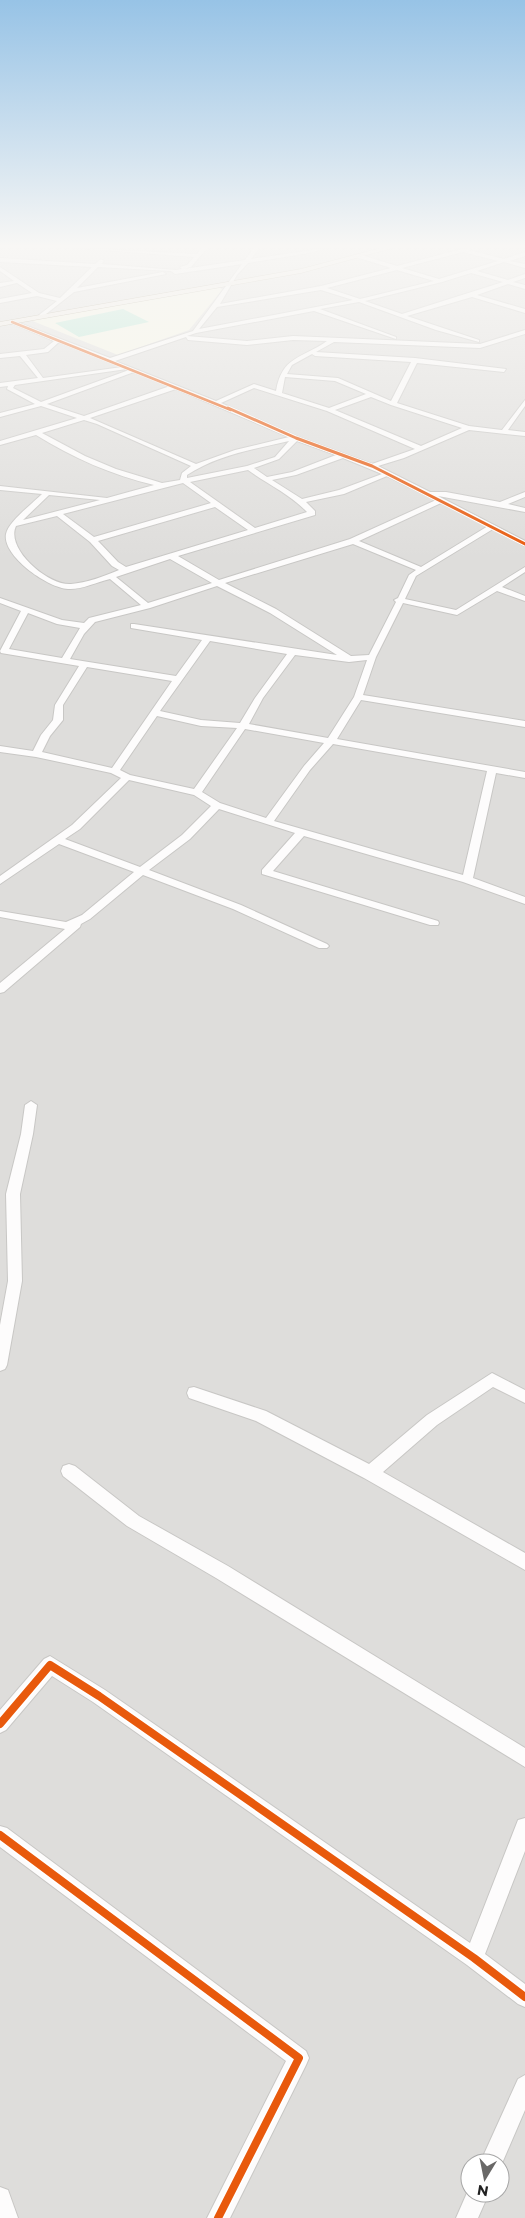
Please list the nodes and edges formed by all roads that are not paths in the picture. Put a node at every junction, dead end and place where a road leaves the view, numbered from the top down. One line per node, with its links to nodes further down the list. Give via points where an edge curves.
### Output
1 (46, 352): 5 (street)
2 (88, 352): 8 (street)
3 (137, 352): 8 (street)
4 (313, 352): 6 (street)
5 (22, 354): 7 (street); 13 (street)
6 (307, 354): 9 (street); 12 (street, via 292,360)
7 (0, 356)
8 (111, 360): 10 (street)
9 (415, 360): 11 (street); 22 (street)
10 (132, 370): 13 (street); 16 (street); 21 (street)
11 (504, 370)
12 (282, 375): 17 (street); 18 (street, via 336,379)
13 (42, 380): 14 (street)
14 (13, 384): 15 (street); 21 (street, via 9,388)
15 (0, 385)
16 (174, 387): 20 (street); 25 (street)
17 (279, 394): 20 (street, via 254,386); 23 (street)
18 (372, 394): 22 (street); 23 (street)
19 (525, 402): 27 (street)
20 (216, 403): 30 (street)
21 (41, 404): 24 (street); 25 (street)
22 (393, 404): 26 (street)
23 (329, 410): 32 (street)
24 (0, 415)
25 (83, 419): 28 (street); 34 (street)
26 (468, 428): 27 (street); 32 (street)
27 (504, 432): 29 (street)
28 (38, 433): 31 (street); 40 (street, via 126,476)
29 (525, 434)
30 (296, 438): 33 (street); 34 (street); 36 (street, via 277,458)
31 (0, 443)
32 (422, 449): 35 (street)
33 (343, 455): 35 (street); 39 (street, via 294,474)
34 (194, 465): 38 (street, via 184,474)
35 (372, 466): 37 (street)
36 (249, 468): 38 (street); 39 (street)
37 (387, 474): 43 (street); 46 (street, via 341,492)
38 (183, 480): 40 (street); 48 (street)
39 (264, 480): 46 (street)
40 (163, 485): 45 (street)
41 (0, 488): 42 (street)
42 (48, 492): 45 (street, via 98,498); 52 (street)
43 (427, 494): 47 (street); 49 (street, via 446,494)
44 (525, 494): 49 (street)
45 (130, 495): 51 (street)
46 (303, 501): 54 (street, via 312,513)
47 (440, 501): 53 (street); 56 (street)
48 (216, 504): 54 (street); 55 (street)
49 (501, 504): 50 (street)
50 (525, 510)
51 (60, 514): 52 (street); 55 (street)
52 (13, 525): 62 (street, via 8,538 19,558 63,587)
53 (494, 526): 57 (street); 59 (street)
54 (254, 531): 58 (street)
55 (93, 540): 61 (street)
56 (353, 541): 59 (street); 63 (street)
57 (525, 544)
58 (173, 557): 61 (street); 63 (street)
59 (420, 569): 67 (street)
60 (525, 569): 64 (street)
61 (125, 570): 62 (street)
62 (111, 576): 68 (street)
63 (218, 583): 68 (street); 76 (street, via 273,611)
64 (497, 588): 65 (street); 67 (street, via 457,613)
65 (523, 597)
66 (0, 600): 69 (street)
67 (398, 600): 75 (street, via 393,618)
68 (147, 606): 70 (street, via 92,620)
69 (26, 609): 70 (street, via 60,622); 73 (street)
70 (84, 626): 77 (street)
71 (134, 626): 72 (street)
72 (208, 638): 74 (street); 79 (street)
73 (1, 652): 77 (street)
74 (293, 652): 76 (street); 83 (street)
75 (372, 657): 76 (street); 80 (street)
76 (349, 659)
77 (65, 660): 78 (street)
78 (85, 663): 79 (street); 86 (street, via 66,691 59,705 58,720)
79 (176, 679): 81 (street)
80 (358, 697): 82 (street); 84 (street)
81 (156, 713): 83 (street, via 201,723); 88 (street)
82 (525, 724)
83 (243, 726): 84 (street); 91 (street)
84 (331, 741): 87 (street); 93 (street)
85 (0, 748): 86 (street)
86 (36, 754): 88 (street)
87 (492, 769): 89 (street); 97 (street)
88 (114, 771): 90 (street)
89 (525, 775)
90 (127, 777): 91 (street); 95 (street, via 94,811)
91 (197, 793): 92 (street)
92 (217, 805): 93 (street); 96 (street, via 186,837)
93 (268, 822): 94 (street)
94 (302, 832): 97 (street); 102 (street, via 266,872)
95 (57, 840): 96 (street); 98 (street)
96 (141, 872): 101 (street); 103 (street, via 237,907)
97 (466, 880): 99 (street)
98 (0, 881)
99 (525, 901)
100 (0, 914): 101 (street, via 68,926)
101 (86, 917): 104 (street)
102 (434, 923)
103 (323, 946)
104 (0, 989)
105 (31, 1105): 106 (street, via 14,1194 15,1281)
106 (0, 1365)
107 (194, 1393): 110 (street, via 261,1416)
108 (525, 1397): 110 (street, via 492,1379 432,1420)
109 (69, 1471): 113 (street, via 133,1521)
110 (370, 1473): 111 (street)
111 (525, 1562)
112 (0, 1724): 116 (street, via 50,1665)
113 (525, 1758)
114 (525, 1827): 116 (street)
115 (0, 1834): 123 (street, via 299,2058)
116 (474, 1958): 117 (street)
117 (525, 1997)
118 (525, 2086): 119 (street)
119 (495, 2153)
120 (0, 2198): 122 (street)
121 (474, 2203): 124 (street)
122 (7, 2218)
123 (218, 2218)
124 (467, 2218)

